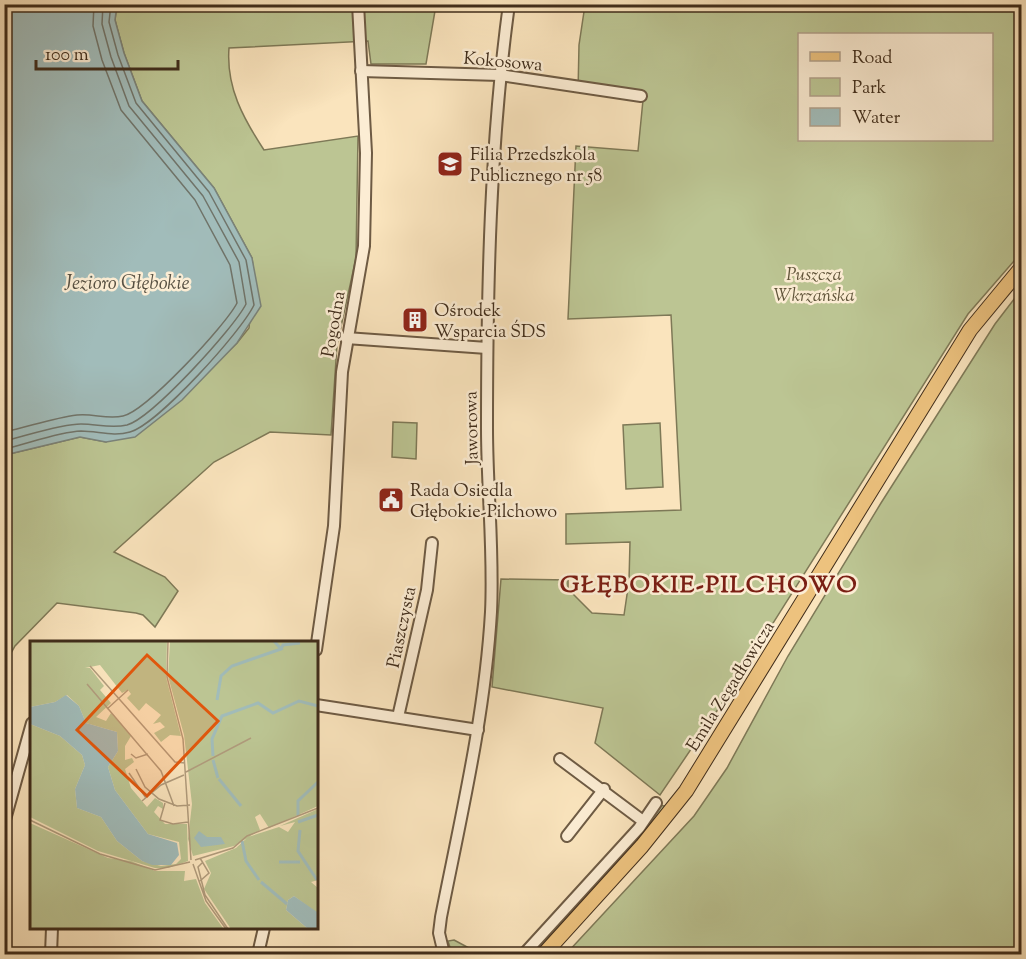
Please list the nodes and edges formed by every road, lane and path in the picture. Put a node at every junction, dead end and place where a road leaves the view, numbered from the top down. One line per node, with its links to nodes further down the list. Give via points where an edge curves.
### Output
1 (358, 4): 3 (street, Pogodna)
2 (509, 4): 4 (street, Jaworowa)
3 (361, 71): 4 (street, Kokosowa); 7 (street, Pogodna, via 365,226)
4 (500, 75): 5 (street, Kokosowa); 8 (street, Jaworowa)
5 (641, 96)
6 (1022, 267): 27 (main road, Emila Zegadłowicza, via 970,330 719,740 675,805)
7 (346, 338): 8 (street); 10 (street, Pogodna, via 334,526)
8 (487, 348): 14 (street, Jaworowa, via 492,595)
9 (432, 543): 12 (street, Piaszczysta, via 427,590)
10 (317, 641)
11 (318, 705): 12 (street)
12 (398, 717): 14 (street)
13 (30, 730): 19 (street)
14 (478, 730): 25 (street, Jaworowa, via 441,917 439,933)
15 (560, 759): 16 (street)
16 (604, 789): 18 (street); 20 (street)
17 (656, 803): 18 (street)
18 (644, 821): 26 (street)
19 (4, 823)
20 (567, 836)
21 (52, 929): 23 (street)
22 (264, 929): 24 (street)
23 (51, 954)
24 (258, 954)
25 (444, 954)
26 (524, 954)
27 (544, 954)

